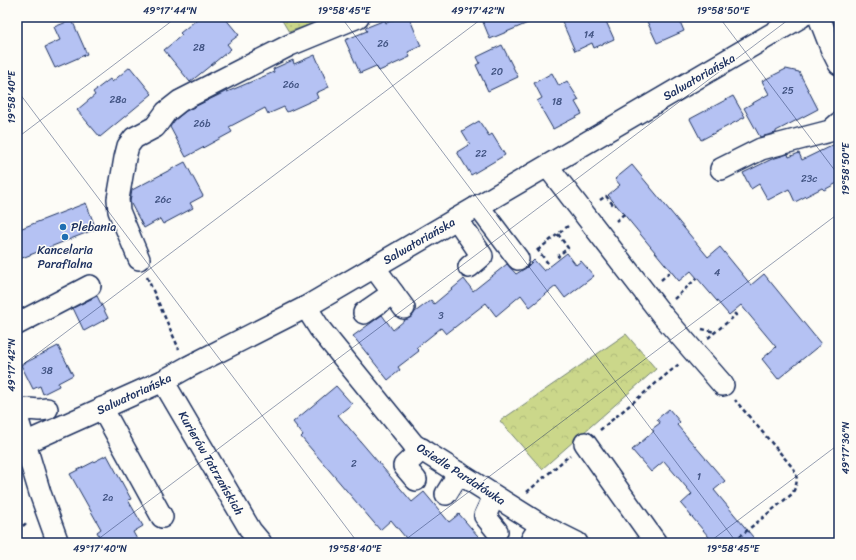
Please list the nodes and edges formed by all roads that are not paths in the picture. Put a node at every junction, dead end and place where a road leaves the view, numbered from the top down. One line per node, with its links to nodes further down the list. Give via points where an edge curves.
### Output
1 (358, 17): 10 (street, via 290,45 180,101 166,112 155,127 134,138 128,146 118,199 119,212)
2 (801, 17): 6 (street, Salwatoriańska)
3 (819, 17): 4 (street)
4 (837, 62)
5 (839, 123): 7 (street, via 830,131 761,149)
6 (548, 167): 8 (street, Salwatoriańska); 19 (street, via 663,316)
7 (721, 169)
8 (478, 206): 9 (street, Salwatoriańska); 11 (street)
9 (457, 219): 12 (street, via 482,256); 13 (street, Salwatoriańska)
10 (139, 258)
11 (518, 259)
12 (470, 266)
13 (374, 267): 15 (street, Salwatoriańska); 16 (street, via 398,300)
14 (90, 286): 17 (street)
15 (306, 307): 18 (street, Salwatoriańska); 25 (street, Osiedle Pardałówka, via 320,329 414,445)
16 (364, 313)
17 (17, 324)
18 (163, 381): 21 (street, Salwatoriańska); 34 (street, Kurierów Tatrzańskich, via 251,531)
19 (723, 385)
20 (47, 408): 22 (street, via 28,409)
21 (102, 408): 24 (street, Salwatoriańska); 30 (street)
22 (17, 416): 24 (street)
23 (586, 442): 36 (street)
24 (25, 443): 33 (street)
25 (422, 449): 26 (street, Osiedle Pardałówka); 27 (street, via 404,466)
26 (459, 473): 28 (street); 29 (street, Osiedle Pardałówka)
27 (416, 480)
28 (446, 494)
29 (494, 496): 31 (street, via 485,516); 32 (street, Osiedle Pardałówka, via 516,509)
30 (162, 516)
31 (497, 531)
32 (537, 534): 35 (street, Osiedle Pardałówka)
33 (58, 543)
34 (261, 543)
35 (577, 543)
36 (656, 543)

